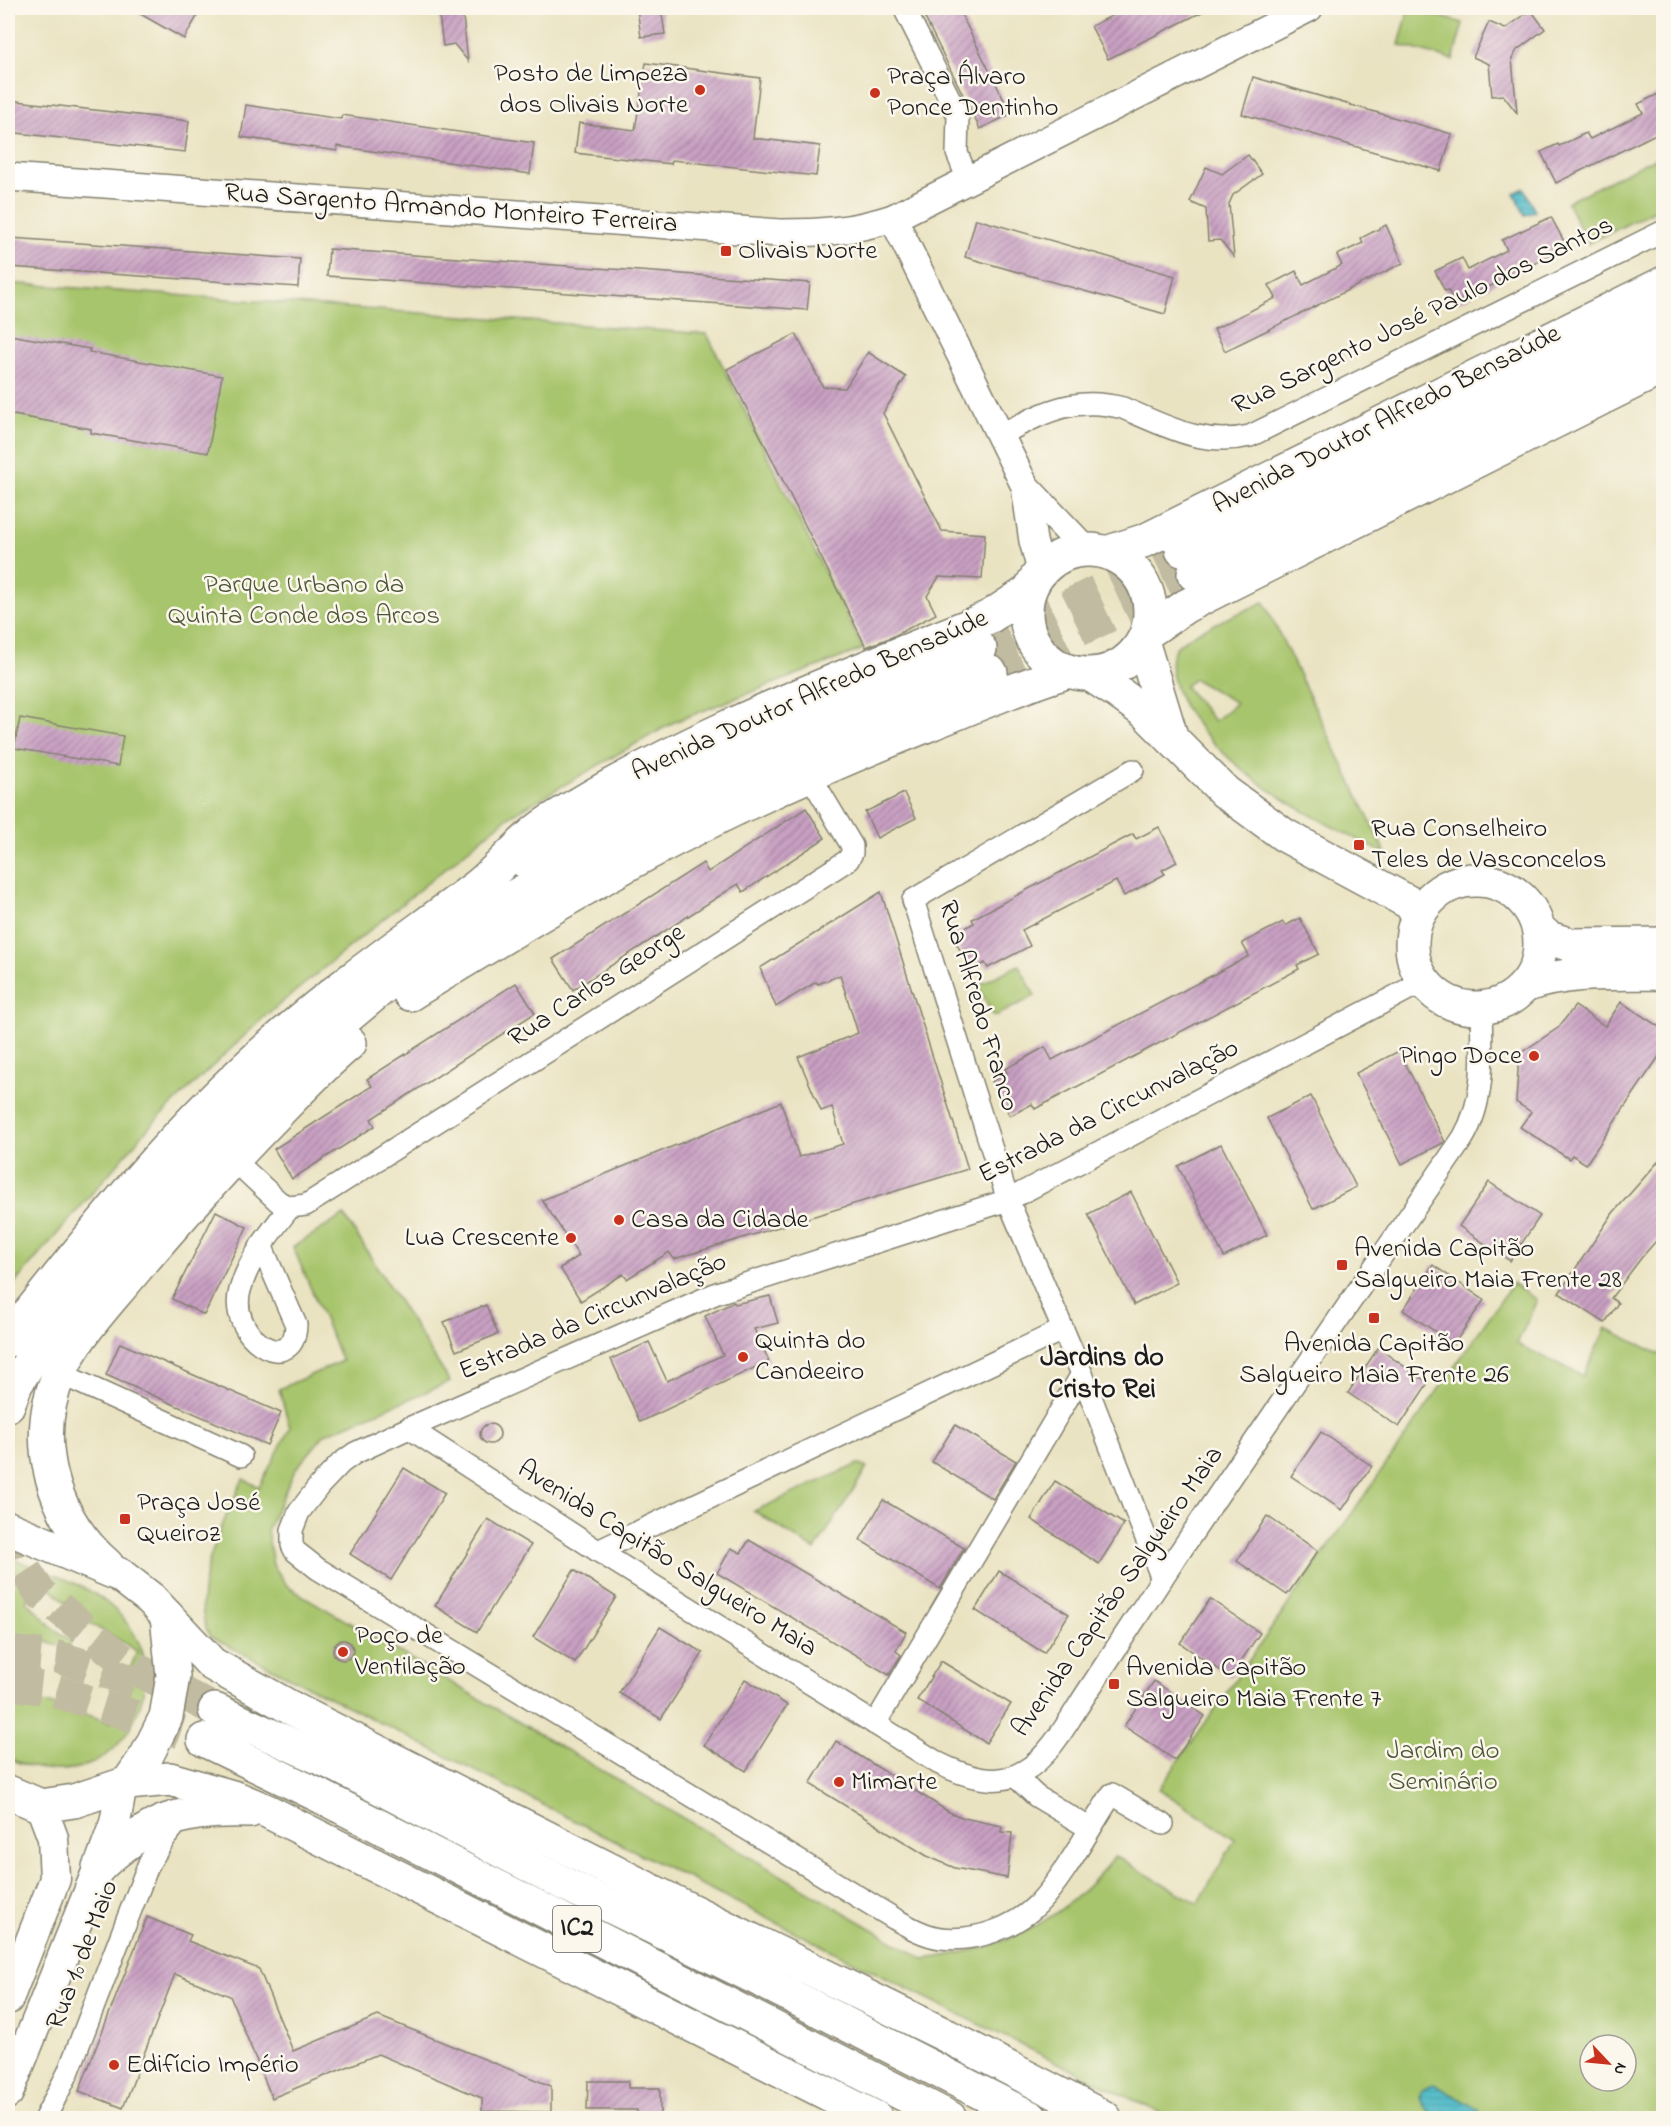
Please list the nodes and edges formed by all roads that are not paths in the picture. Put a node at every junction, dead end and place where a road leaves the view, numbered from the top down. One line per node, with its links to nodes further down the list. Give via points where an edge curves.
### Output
1 (904, 8): 4 (street, via 958,115 957,153)
2 (1310, 8): 4 (street, Rua Sargento Armando Monteiro Ferreira)
3 (8, 177): 5 (street, Rua Sargento Armando Monteiro Ferreira, via 780,232 851,230)
4 (968, 180): 5 (street, Rua Sargento Armando Monteiro Ferreira)
5 (893, 218): 11 (street)
6 (1664, 231): 11 (street, Rua Sargento José Paulo dos Santos, via 1250,436 1223,440 1196,437 1123,408 1090,403 1046,412)
7 (1664, 283): 13 (main road, Avenida Doutor Alfredo Bensaúde, via 1146,540)
8 (1664, 310): 9 (main road, Avenida Doutor Alfredo Bensaúde, via 1188,562)
9 (1664, 339)
10 (1664, 367): 15 (main road, via 1186,606)
11 (1000, 435): 12 (street)
12 (1025, 486): 13 (street); 14 (street)
13 (1097, 550): 14 (main road, via 1061,555); 15 (main road, via 1130,565 1145,584 1151,608)
14 (1035, 580): 16 (main road, via 1025,615 1031,639 1045,659); 21 (main road, Avenida Doutor Alfredo Bensaúde, via 978,622 744,720 614,784 545,825)
15 (1145, 638): 16 (main road, via 1129,660 1111,671); 17 (main road)
16 (1078, 674): 17 (main road, via 1125,697); 19 (main road, Avenida Doutor Alfredo Bensaúde, via 1029,684)
17 (1171, 736): 22 (main road, via 1225,792 1284,835)
18 (1133, 770): 31 (street, Rua Alfredo Franco, via 912,900)
19 (809, 774): 28 (main road, Avenida Doutor Alfredo Bensaúde, via 596,881); 32 (street, Rua Carlos George, via 852,846 848,860 306,1206)
20 (564, 871): 21 (main road, Avenida Doutor Alfredo Bensaúde, via 739,779 985,661 830,709 726,756); 28 (main road, Avenida Doutor Alfredo Bensaúde); 30 (main road, Avenida Doutor Alfredo Bensaúde, via 498,905 405,969 291,1064)
21 (478, 886): 35 (main road, Avenida Doutor Alfredo Bensaúde, via 282,1035 191,1121 112,1210)
22 (1420, 909): 23 (main road, via 1438,891 1461,880 1487,880 1511,889 1529,906); 26 (main road, via 1411,933 1412,959)
23 (1539, 930): 24 (main road, via 1571,945); 27 (main road, via 1540,955)
24 (1664, 944)
25 (1664, 973): 27 (main road, via 1572,975)
26 (1422, 982): 29 (main road, via 1441,1000 1464,1009); 31 (street, Estrada da Circunvalação)
27 (1527, 985): 29 (main road, via 1513,998)
28 (410, 994): 30 (main road, Avenida Doutor Alfredo Bensaúde)
29 (1481, 1009): 44 (street, Avenida Capitão Salgueiro Maia, via 1480,1089 1470,1126)
30 (219, 1153): 32 (street); 36 (main road, Avenida Doutor Alfredo Bensaúde, via 170,1229 108,1302); 38 (main road, via 106,1259 43,1340)
31 (1008, 1200): 34 (street); 39 (street, Estrada da Circunvalação, via 741,1284)
32 (290, 1207): 33 (street)
33 (261, 1245)
34 (1062, 1330): 37 (street); 42 (street)
35 (8, 1340)
36 (59, 1373): 40 (street); 43 (main road, Avenida Doutor Alfredo Bensaúde, via 46,1434 49,1469 59,1502 82,1539)
37 (1082, 1374): 44 (street); 47 (street)
38 (8, 1405)
39 (409, 1428): 42 (street, Avenida Capitão Salgueiro Maia); 56 (street, Estrada da Circunvalação, via 355,1453 319,1486 299,1512 292,1530 292,1545 299,1556 895,1919 941,1938 977,1936 1010,1925 1046,1894)
40 (241, 1456)
41 (8, 1528): 43 (main road)
42 (598, 1551): 47 (street, Avenida Capitão Salgueiro Maia)
43 (120, 1575): 45 (main road)
44 (1162, 1579): 49 (street, Avenida Capitão Salgueiro Maia, via 1052,1744 1027,1770)
45 (167, 1616): 50 (main road, via 174,1676 166,1717 147,1755); 64 (main road, via 212,1664 293,1709)
46 (215, 1710): 63 (main road, IC2, via 340,1767)
47 (875, 1724): 49 (street, Avenida Capitão Salgueiro Maia, via 952,1770 979,1778)
48 (204, 1740): 62 (main road, IC2)
49 (1015, 1776): 56 (street, via 1036,1796)
50 (125, 1784): 52 (main road, via 74,1801); 53 (main road, via 170,1779); 57 (main road)
51 (8, 1792): 52 (main road)
52 (41, 1806): 58 (main road, via 53,1838 55,1879)
53 (267, 1811): 54 (main road, via 215,1810); 61 (main road)
54 (182, 1817): 57 (main road, via 166,1820 118,1849); 60 (street, Rua 1º de Maio, via 149,1863 68,2073)
55 (1163, 1824): 56 (street, Estrada da Circunvalação, via 1112,1794)
56 (1089, 1828)
57 (99, 1867): 59 (main road)
58 (8, 1999)
59 (8, 2093)
60 (45, 2118)
61 (876, 2118)
62 (950, 2118)
63 (1031, 2118)
64 (1105, 2118)

